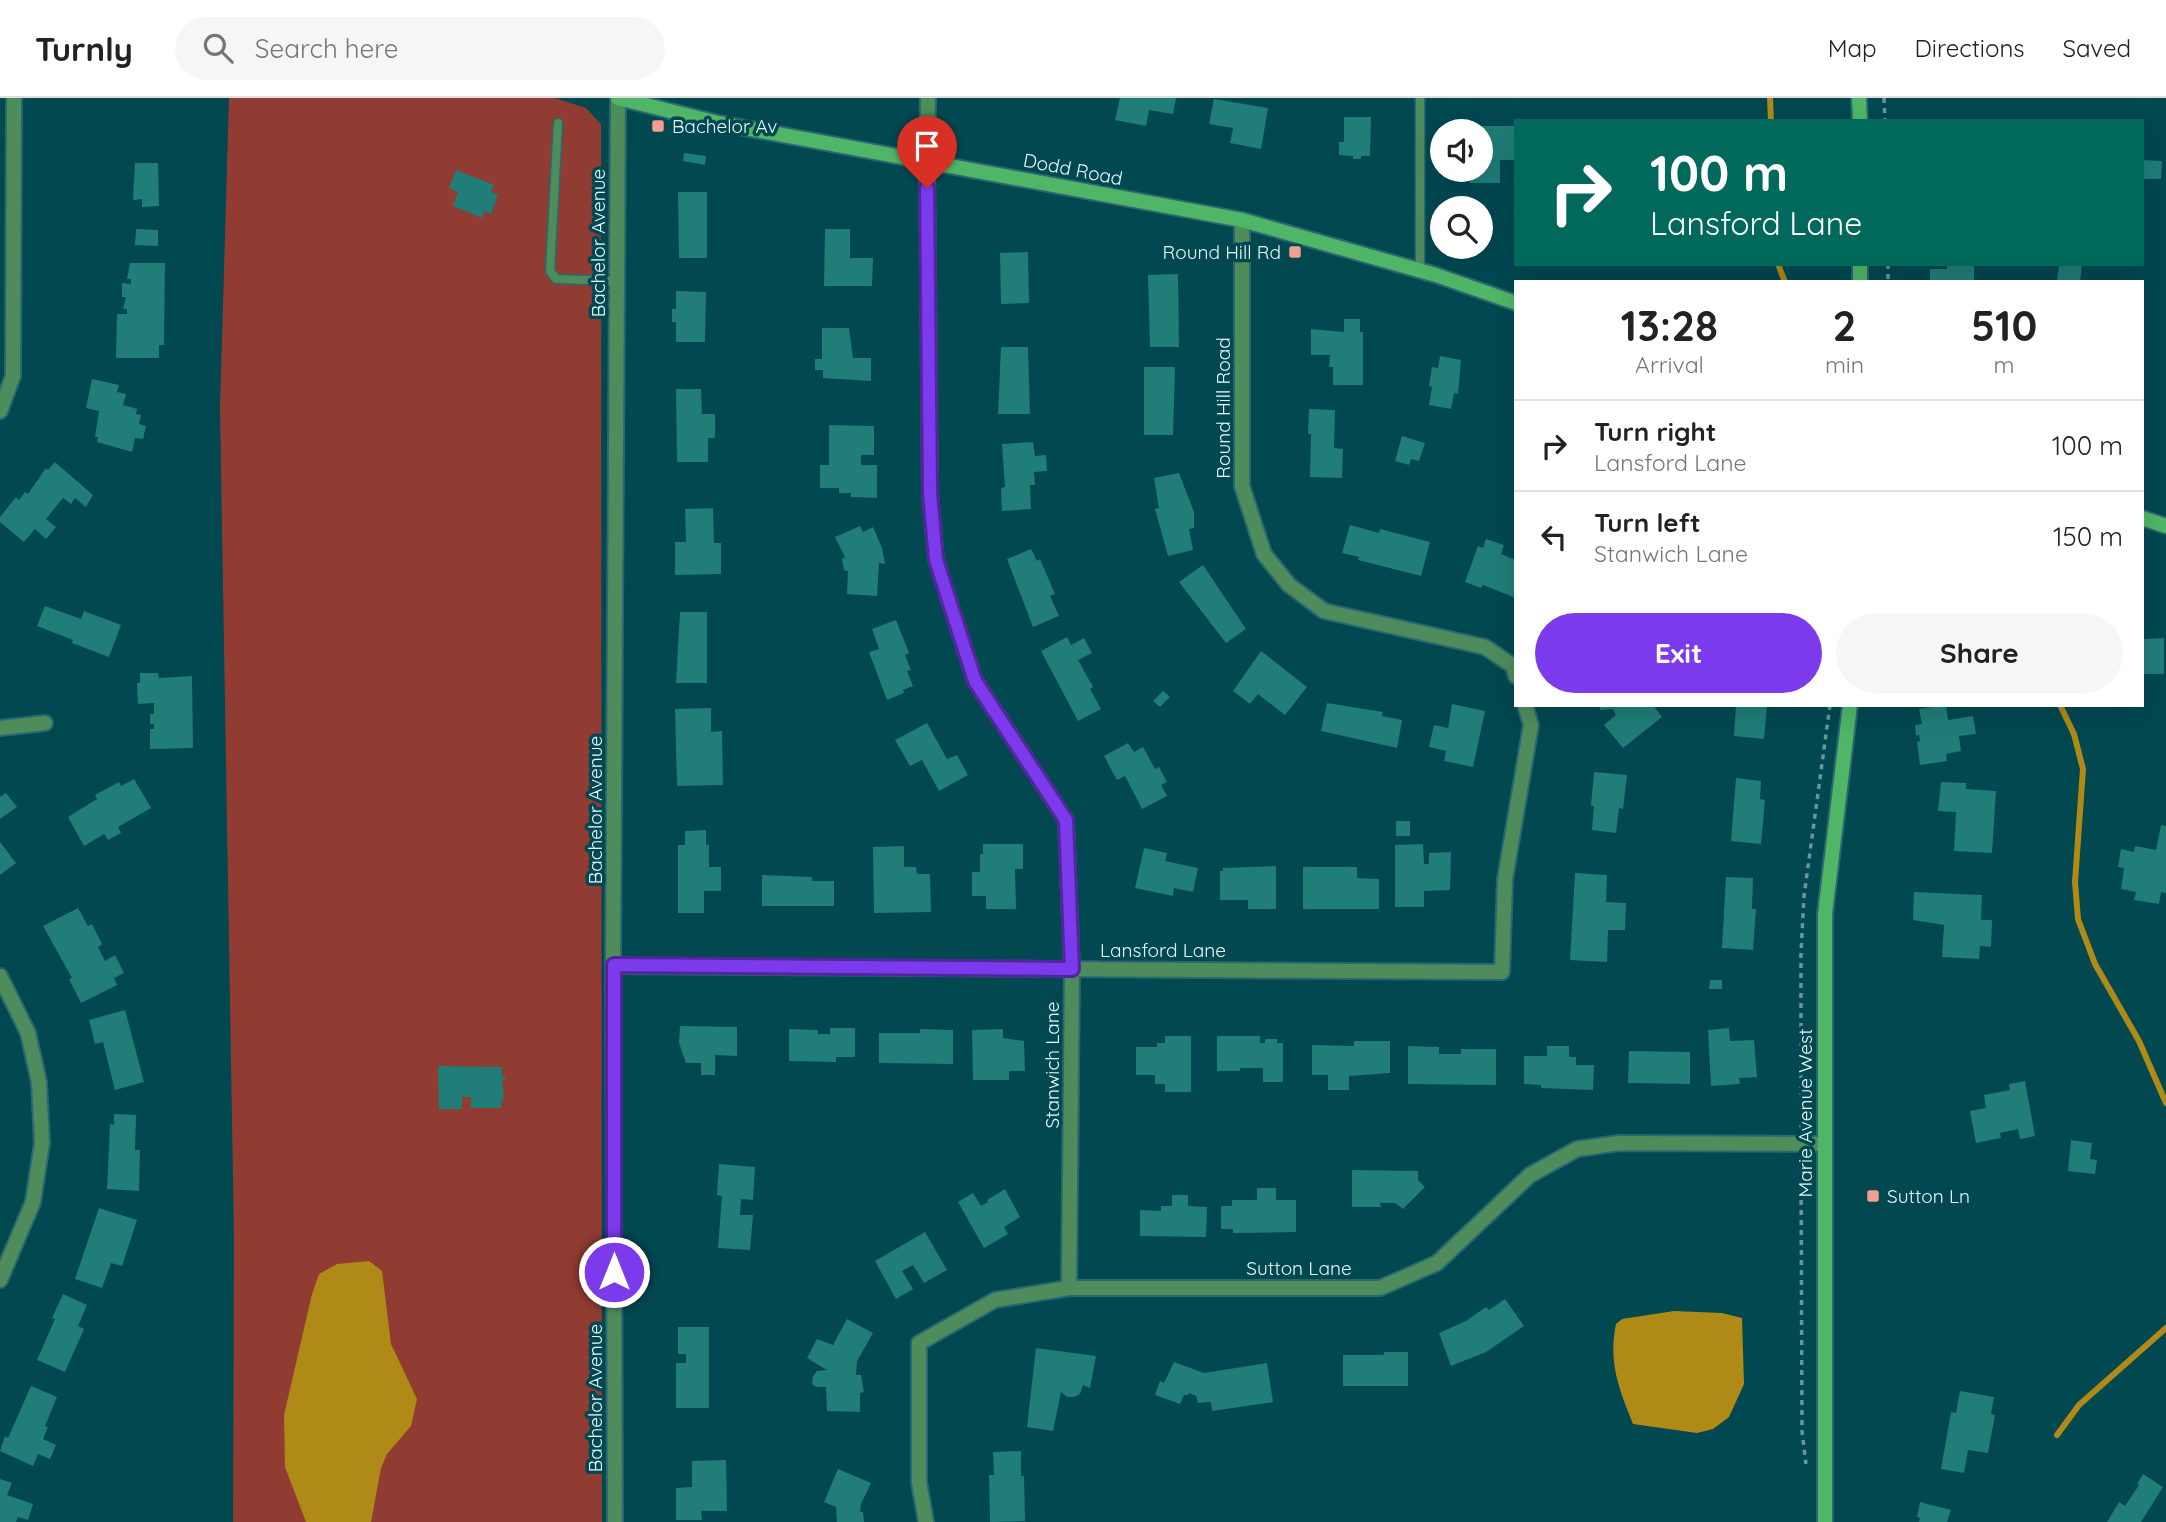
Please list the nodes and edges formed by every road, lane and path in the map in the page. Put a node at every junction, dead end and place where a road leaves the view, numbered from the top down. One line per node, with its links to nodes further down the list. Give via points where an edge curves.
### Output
1 (14, 98): 15 (street, via 13,376)
2 (618, 98): 10 (main road, Dodd Road, via 718,122); 13 (street, Bachelor Avenue)
3 (929, 98): 10 (street, Stanwich Lane)
4 (1420, 98): 12 (lane)
5 (1859, 98): 7 (main road)
6 (1884, 98): 8 (path)
7 (1860, 119)
8 (1885, 119)
9 (558, 123): 13 (lane, via 550,271 556,279)
10 (927, 161): 11 (main road, Dodd Road); 24 (street, Stanwich Lane, via 930,493 936,560 975,681 1066,820)
11 (1242, 220): 12 (main road, Dodd Road); 18 (street, Round Hill Road, via 1242,486 1264,554 1289,584 1324,611 1485,647)
12 (1420, 271): 14 (main road, Dodd Road)
13 (617, 281): 23 (street, Bachelor Avenue)
14 (1514, 302)
15 (0, 411)
16 (2144, 519): 17 (main road)
17 (2166, 526)
18 (1514, 669)
19 (1526, 707): 24 (street, Lansford Lane, via 1531,725 1505,879 1502,972)
20 (1850, 707): 26 (main road, Marie Avenue West, via 1825,914)
21 (45, 723): 22 (street)
22 (0, 728)
23 (614, 965): 24 (street, Lansford Lane); 29 (street, Bachelor Avenue)
24 (1072, 969): 28 (street, Stanwich Lane)
25 (0, 976): 27 (street, via 28,1033 39,1082 42,1143 33,1202)
26 (1824, 1144): 28 (street, Sutton Lane, via 1619,1143 1577,1149 1531,1175 1437,1263 1380,1288); 31 (main road, Marie Avenue West)
27 (0, 1280)
28 (1069, 1288): 30 (street, Sutton Lane, via 995,1300 919,1343 919,1482)
29 (614, 1522)
30 (926, 1522)
31 (1825, 1522)

